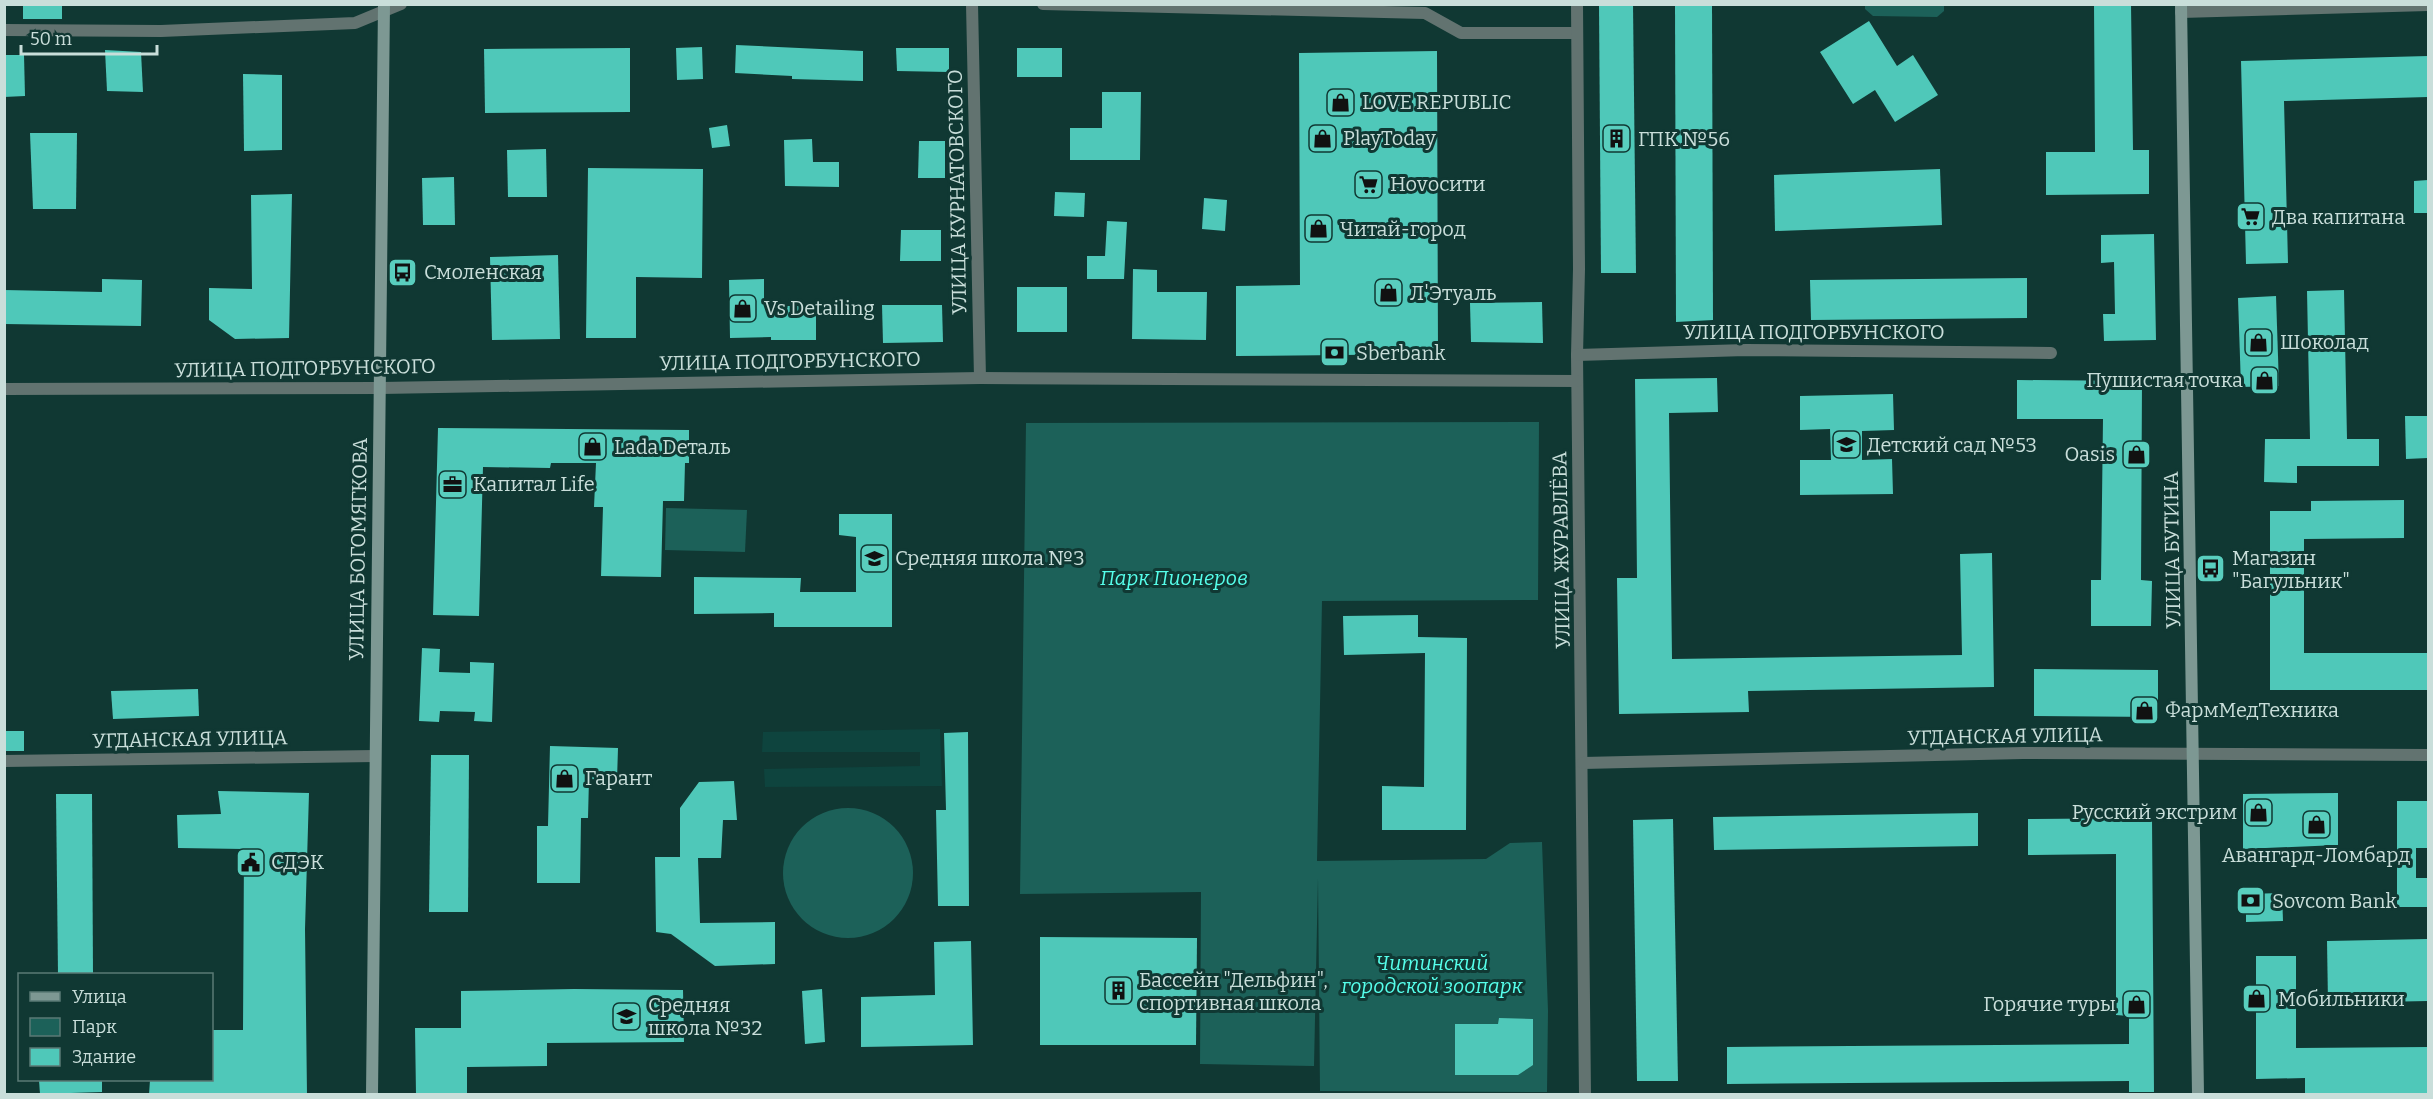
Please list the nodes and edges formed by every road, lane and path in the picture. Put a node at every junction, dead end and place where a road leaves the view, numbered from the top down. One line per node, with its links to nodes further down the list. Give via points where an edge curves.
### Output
1 (401, 4): 6 (street)
2 (972, 4): 12 (street, УЛИЦА КУРНАТОВСКОГО)
3 (1043, 4): 9 (street, via 1425,13 1461,33)
4 (1577, 4): 9 (street, УЛИЦА ЖУРАВЛЁВА)
5 (2428, 5): 7 (street)
6 (384, 8): 8 (street, via 354,23 160,31); 14 (main road, УЛИЦА БОГОМЯГКОВА)
7 (2181, 8): 16 (main road, УЛИЦА БУТИНА)
8 (4, 30)
9 (1577, 33): 11 (street, УЛИЦА ЖУРАВЛЁВА)
10 (2051, 353): 11 (street, УЛИЦА ПОДГОРБУНСКОГО, via 1746,350)
11 (1577, 355): 13 (street, УЛИЦА ЖУРАВЛЁВА)
12 (980, 378): 13 (street, УЛИЦА ПОДГОРБУНСКОГО); 14 (street, УЛИЦА ПОДГОРБУНСКОГО)
13 (1577, 381): 20 (street, УЛИЦА ЖУРАВЛЁВА)
14 (381, 388): 15 (street, УЛИЦА ПОДГОРБУНСКОГО); 18 (main road, УЛИЦА БОГОМЯГКОВА)
15 (4, 389)
16 (2194, 755): 17 (street, УГДАНСКАЯ УЛИЦА); 20 (street, УГДАНСКАЯ УЛИЦА, via 2023,753); 23 (main road, УЛИЦА БУТИНА)
17 (2428, 755)
18 (375, 756): 19 (street, УГДАНСКАЯ УЛИЦА); 21 (main road, УЛИЦА БОГОМЯГКОВА)
19 (4, 761)
20 (1583, 763): 22 (street, УЛИЦА ЖУРАВЛЁВА)
21 (372, 1095)
22 (1585, 1095)
23 (2198, 1095)

